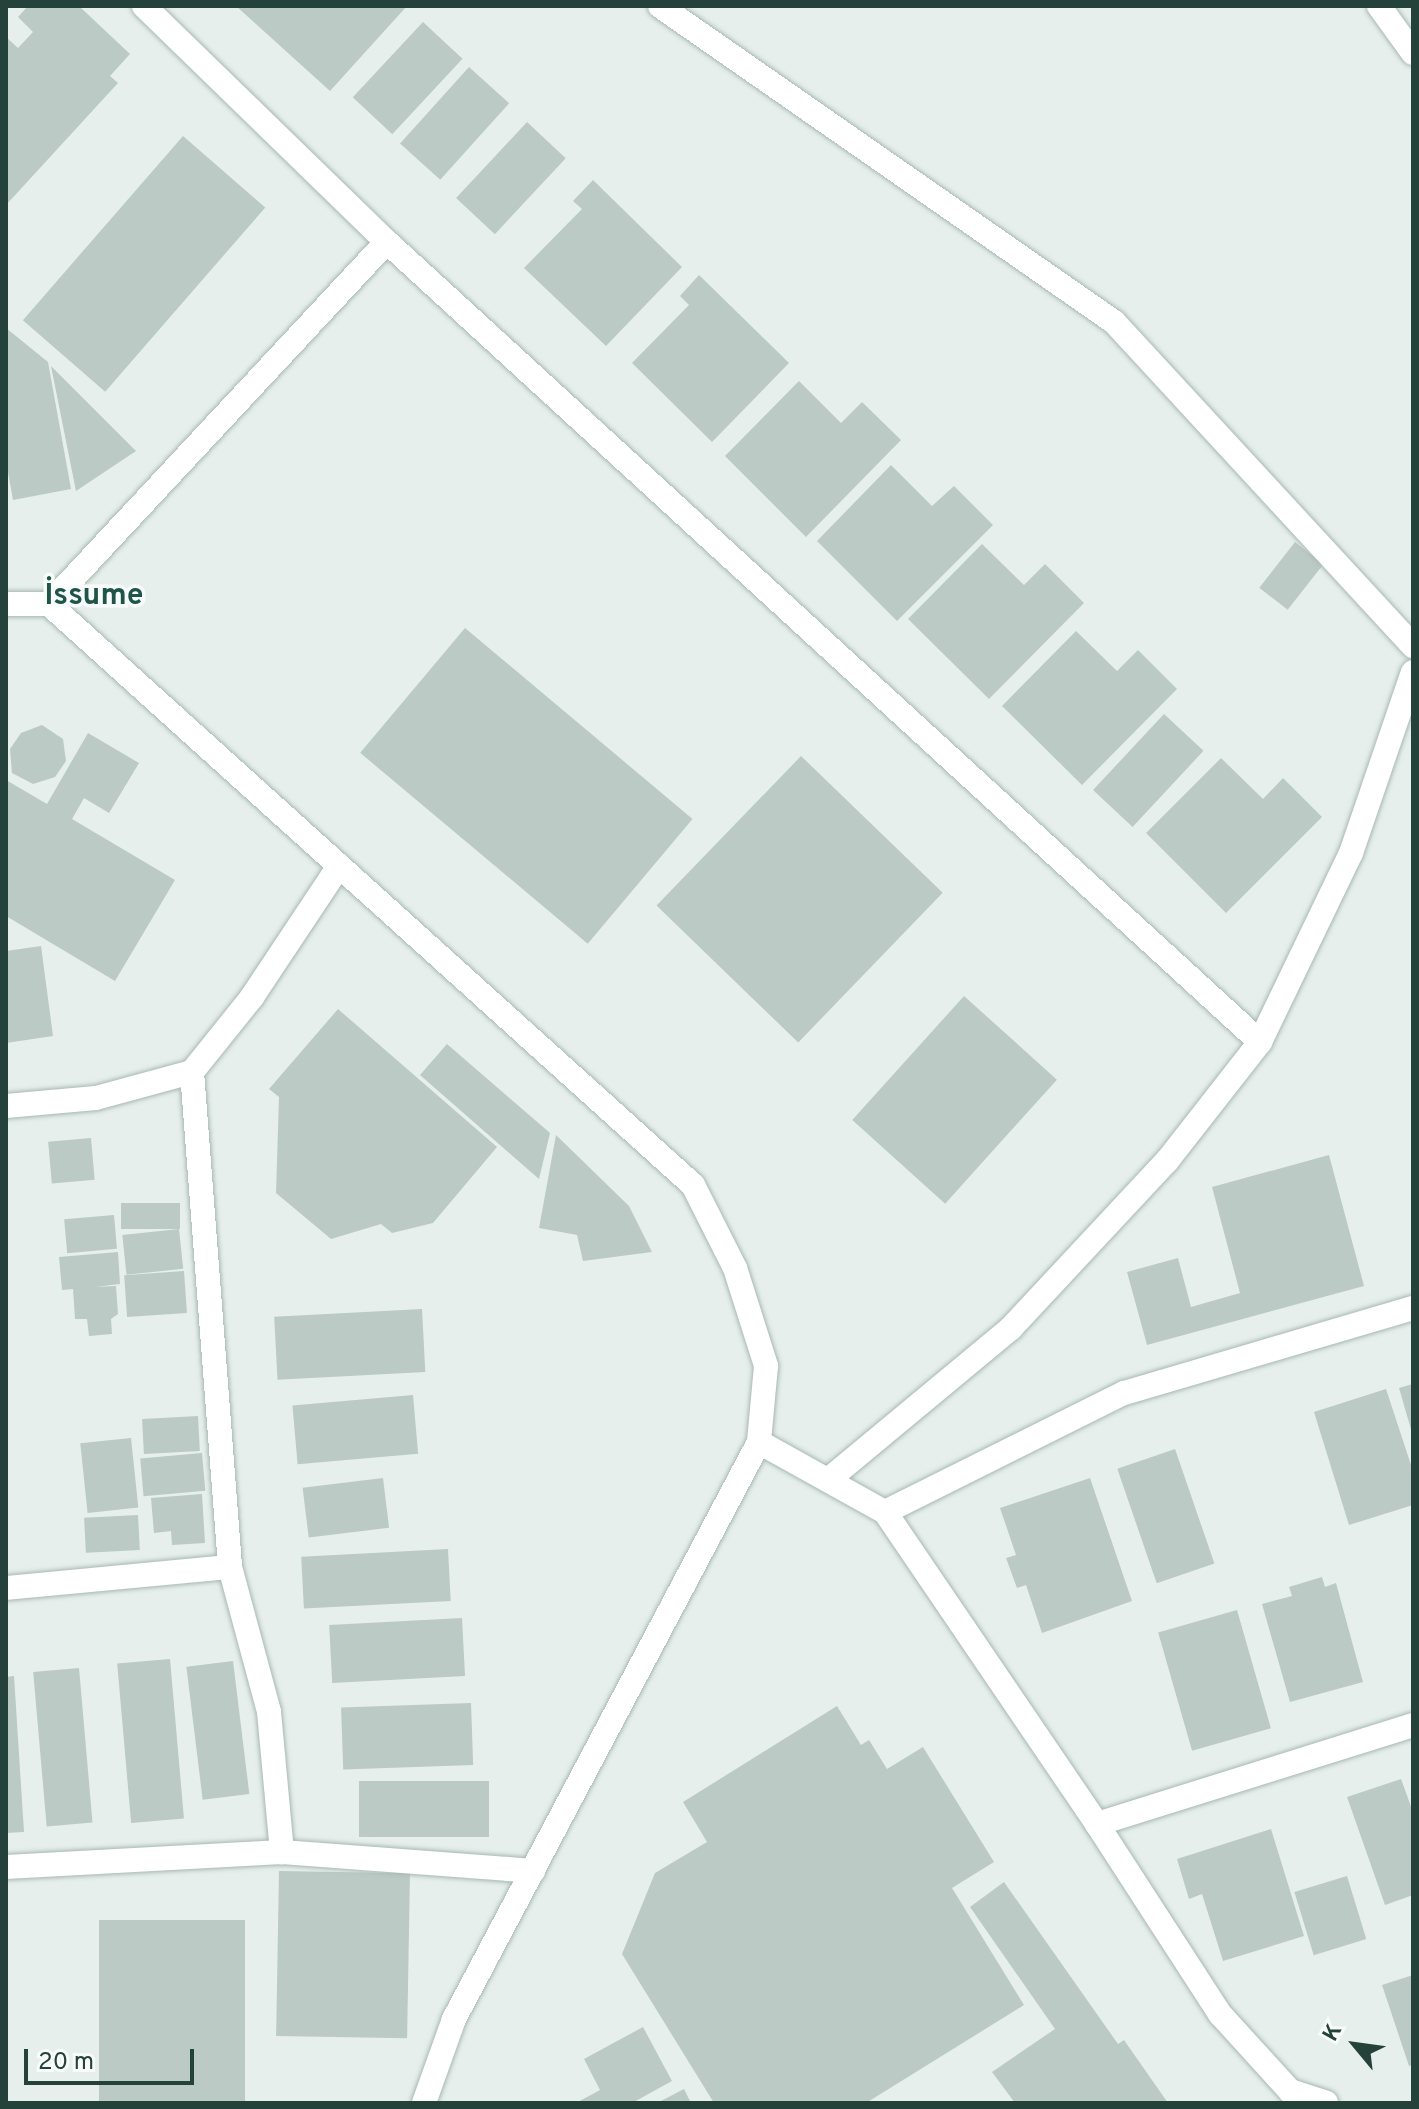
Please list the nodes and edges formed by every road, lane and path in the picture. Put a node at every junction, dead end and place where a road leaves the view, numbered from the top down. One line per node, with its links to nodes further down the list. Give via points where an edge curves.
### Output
1 (144, 6): 5 (street)
2 (660, 6): 8 (street, via 1114,322)
3 (1379, 6): 4 (street)
4 (1413, 53)
5 (387, 242): 7 (street); 11 (street)
6 (6, 604): 7 (street)
7 (49, 604): 10 (street)
8 (1413, 646)
9 (1413, 672): 11 (street, via 1351,853)
10 (339, 866): 12 (street, via 252,997); 15 (street, via 693,1185 735,1268 766,1366)
11 (1260, 1042): 16 (street, via 1167,1161 1011,1328)
12 (192, 1072): 13 (street, via 96,1098); 18 (street)
13 (6, 1106)
14 (1413, 1308): 17 (street, via 1124,1393)
15 (759, 1442): 16 (street); 24 (street)
16 (828, 1480): 17 (street)
17 (885, 1512): 21 (street)
18 (230, 1567): 19 (street); 22 (street, via 269,1712)
19 (6, 1588)
20 (1413, 1725): 21 (street)
21 (1097, 1824): 26 (street, via 1220,2014 1290,2091)
22 (282, 1852): 23 (street); 24 (street)
23 (6, 1867)
24 (533, 1871): 25 (street, via 454,2019)
25 (424, 2103)
26 (1326, 2103)

